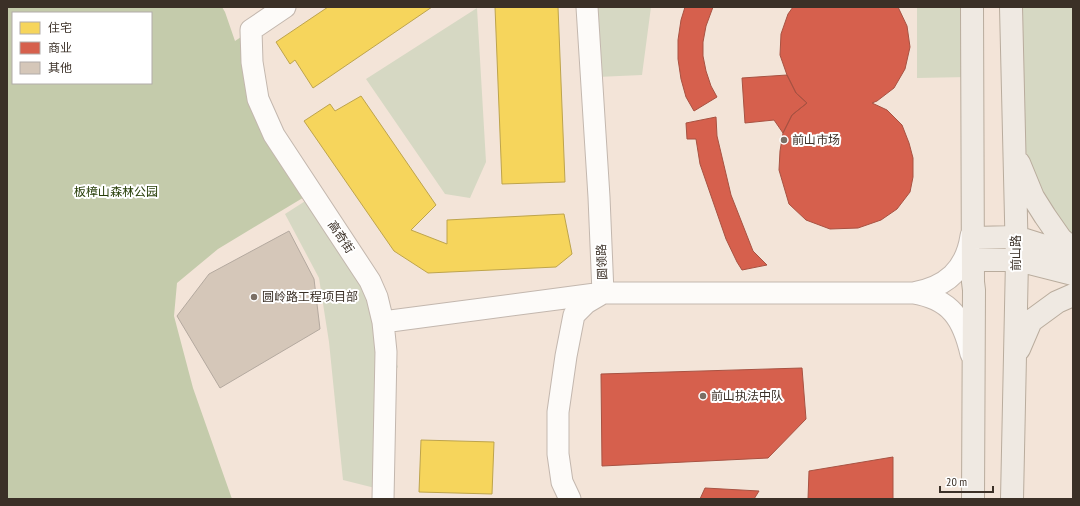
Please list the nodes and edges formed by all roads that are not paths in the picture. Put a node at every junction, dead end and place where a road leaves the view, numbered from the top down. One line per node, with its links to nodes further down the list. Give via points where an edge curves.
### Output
1 (285, 7): 16 (lane, 高奇街, via 251,30 252,62 258,99 274,135 370,281)
2 (587, 7): 13 (lane, 圆领路)
3 (972, 7): 6 (main road)
4 (1011, 7): 5 (main road, 前山路)
5 (1014, 151): 7 (main road, 前山路); 8 (main road, via 1033,197 1061,239)
6 (973, 231): 7 (main road); 10 (main road); 14 (lane, via 968,253 958,268 944,282)
7 (1016, 237): 9 (main road); 11 (main road, 前山路)
8 (1073, 249)
9 (1073, 255)
10 (973, 260): 11 (main road); 18 (main road)
11 (1016, 260): 12 (main road); 17 (main road, 前山路)
12 (1073, 274)
13 (603, 293): 14 (lane); 16 (lane); 20 (lane, 圆领路, via 586,303 574,315 566,356 558,412 558,454 562,482)
14 (914, 293): 18 (lane, via 932,297 953,311 966,337)
15 (1073, 295): 17 (main road, via 1057,302 1030,321)
16 (383, 322): 19 (lane, 高奇街, via 386,360)
17 (1014, 361): 22 (main road, 前山路)
18 (974, 362): 21 (main road)
19 (383, 499)
20 (570, 499)
21 (972, 499)
22 (1012, 499)

